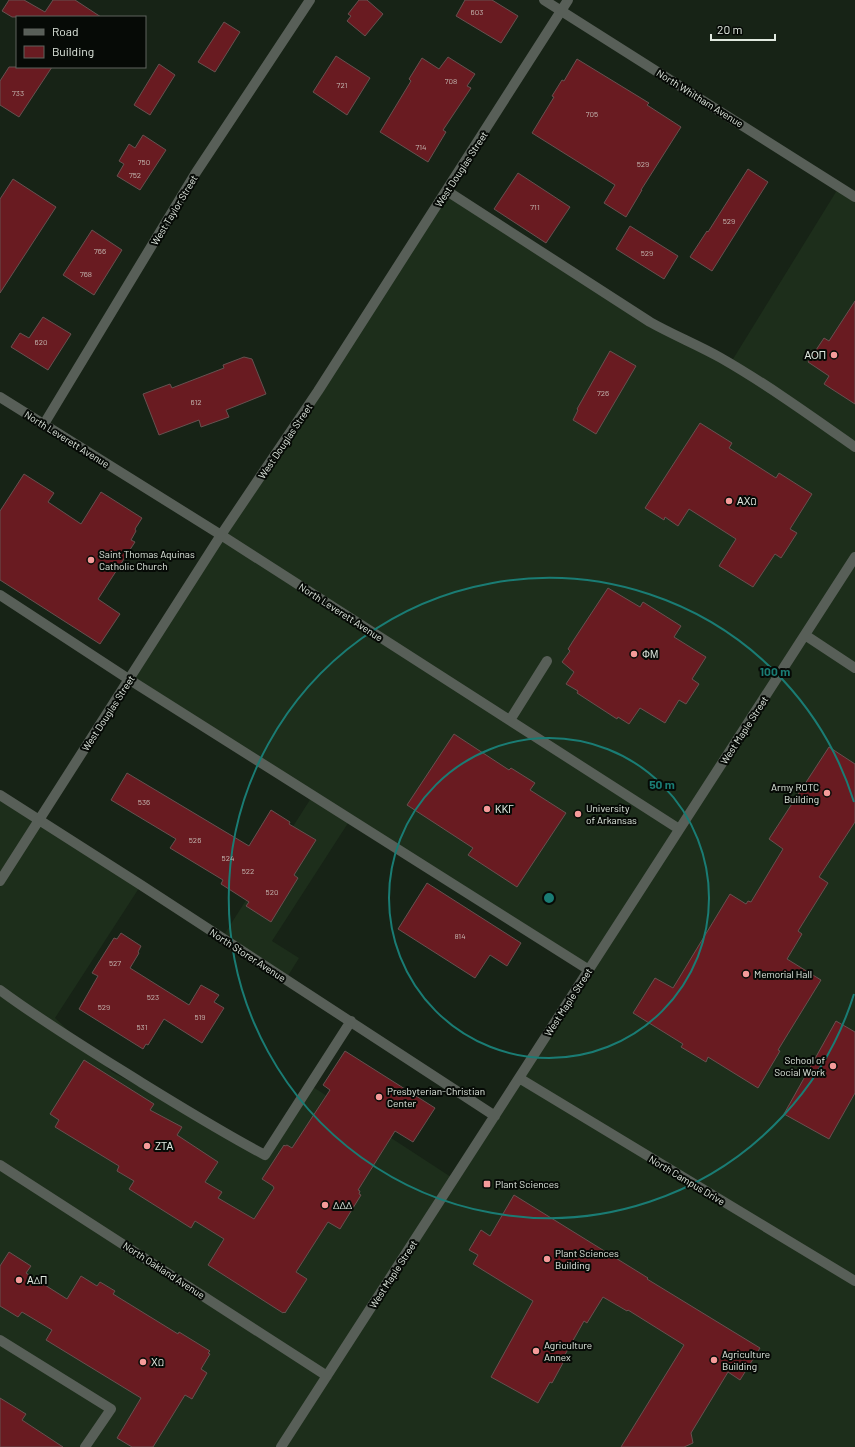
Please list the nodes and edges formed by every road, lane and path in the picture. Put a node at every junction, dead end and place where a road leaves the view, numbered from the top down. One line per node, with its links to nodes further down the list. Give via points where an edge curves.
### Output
1 (310, 0): 8 (street, West Taylor Street, via 196,174)
2 (544, 0): 4 (street, North Whitham Avenue)
3 (568, 0): 4 (street, West Douglas Street)
4 (562, 10): 5 (street, West Douglas Street); 6 (street, North Whitham Avenue)
5 (447, 191): 9 (street, via 650,322 719,357 779,394); 10 (street, West Douglas Street)
6 (855, 197)
7 (0, 397): 8 (street, North Leverett Avenue)
8 (44, 424): 10 (street, North Leverett Avenue)
9 (855, 447)
10 (221, 536): 16 (street, West Douglas Street); 17 (street, North Leverett Avenue)
11 (855, 557): 13 (street, West Maple Street)
12 (0, 595): 16 (street)
13 (804, 635): 15 (street); 20 (street, West Maple Street)
14 (547, 661): 17 (street)
15 (855, 668)
16 (130, 680): 19 (street, West Douglas Street); 22 (street)
17 (510, 720): 20 (street, North Leverett Avenue)
18 (0, 795): 19 (street, North Storer Avenue)
19 (39, 819): 21 (street, West Douglas Street); 24 (street, North Storer Avenue)
20 (679, 829): 22 (street, West Maple Street)
21 (0, 881)
22 (589, 970): 25 (street, West Maple Street)
23 (0, 990): 24 (street, via 70,1039 235,1140 265,1155)
24 (351, 1021): 26 (street, North Storer Avenue)
25 (519, 1078): 26 (street, West Maple Street); 28 (street, North Campus Drive)
26 (495, 1116): 30 (street, West Maple Street)
27 (0, 1165): 30 (street, North Oakland Avenue)
28 (855, 1281)
29 (0, 1340): 31 (street, via 111,1409)
30 (328, 1376): 32 (street, West Maple Street)
31 (85, 1447)
32 (281, 1447)

